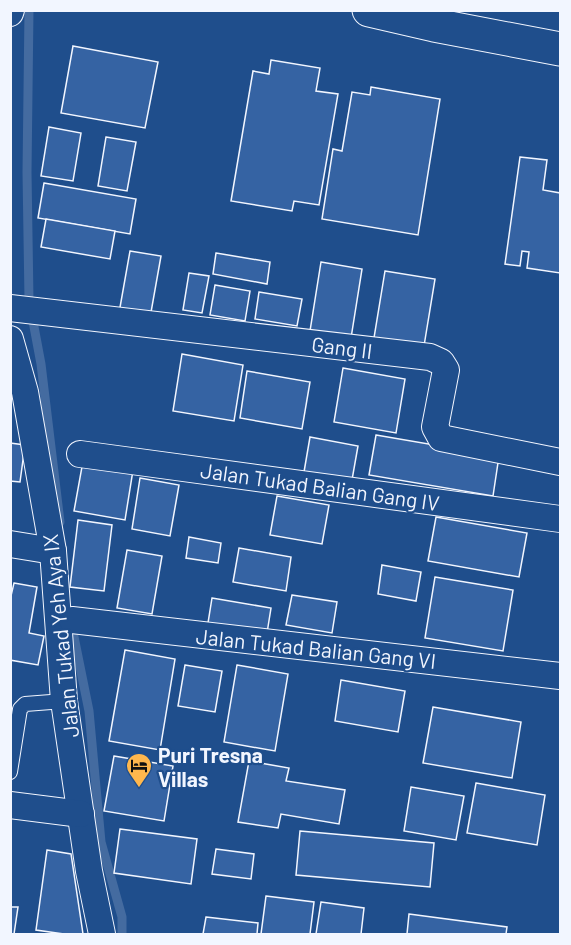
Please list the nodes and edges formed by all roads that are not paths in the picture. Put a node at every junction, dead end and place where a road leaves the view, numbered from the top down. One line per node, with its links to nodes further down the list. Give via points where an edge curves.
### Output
1 (369, 10): 2 (main road)
2 (561, 49)
3 (26, 311): 6 (street, Gang II, via 430,357 441,362 446,370 435,427 441,438)
4 (10, 339): 9 (street, Jalan Tukad Yeh Aya IX, via 25,392)
5 (80, 454): 7 (street, Jalan Tukad Balian Gang IV)
6 (561, 462)
7 (561, 519)
8 (10, 544): 9 (street)
9 (53, 551): 12 (street, Jalan Tukad Yeh Aya IX)
10 (72, 620): 11 (street, Jalan Tukad Balian Gang VI)
11 (561, 676)
12 (63, 701): 13 (lane, via 25,704 20,709); 15 (street, Jalan Tukad Yeh Aya IX)
13 (10, 772)
14 (10, 805): 15 (street)
15 (81, 814): 16 (street, Jalan Tukad Yeh Aya IX)
16 (102, 934)

